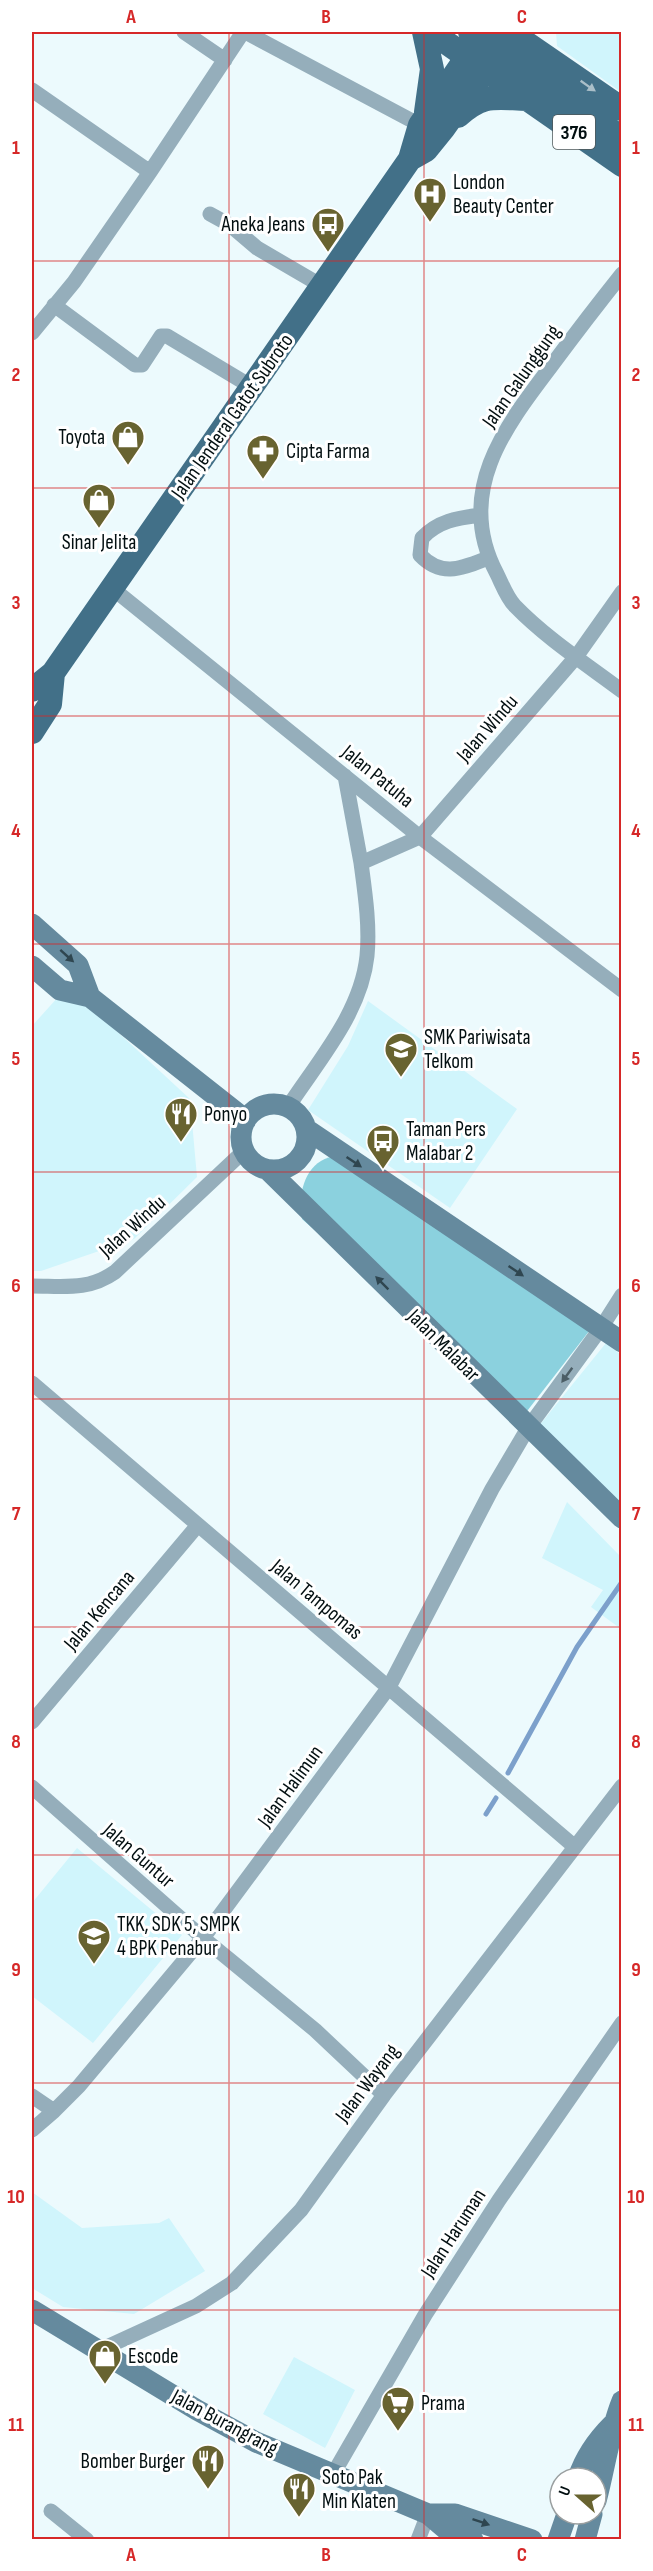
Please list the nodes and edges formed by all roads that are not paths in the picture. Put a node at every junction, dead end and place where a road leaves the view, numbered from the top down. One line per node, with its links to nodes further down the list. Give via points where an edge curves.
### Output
1 (184, 32): 9 (street)
2 (244, 32): 9 (street); 14 (street)
3 (424, 32): 14 (main road, via 432,69)
4 (430, 32): 10 (main road)
5 (470, 32): 11 (main road, 376)
6 (484, 32): 10 (main road, Jalan Jenderal Gatot Subroto)
7 (511, 32): 10 (main road, Jalan Jenderal Gatot Subroto); 11 (main road, 376)
8 (540, 32): 11 (main road)
9 (225, 60): 17 (street)
10 (476, 63): 11 (main road, 376); 14 (main road, Jalan Jenderal Gatot Subroto)
11 (543, 82): 13 (main road, 376, one-way to 13); 14 (main road, via 474,102); 15 (main road, 376); 16 (main road, 376)
12 (32, 90): 17 (street)
13 (621, 110)
14 (430, 123): 20 (main road, Jalan Jenderal Gatot Subroto, via 426,150 410,159)
15 (621, 138)
16 (621, 165)
17 (150, 172): 21 (street)
18 (210, 214): 20 (street, via 257,248)
19 (621, 274): 24 (street, Jalan Galunggung, via 513,417 491,458)
20 (322, 286): 23 (main road, Jalan Jenderal Gatot Subroto)
21 (54, 305): 22 (street); 23 (street, via 135,364 142,365 161,336 167,336)
22 (33, 328)
23 (252, 387): 26 (main road, Jalan Jenderal Gatot Subroto)
24 (480, 515): 25 (street, Jalan Galunggung); 25 (street, via 432,527 422,538 420,555 441,569 460,568)
25 (488, 558): 28 (street, Jalan Galunggung, via 513,604)
26 (112, 588): 29 (main road, Jalan Jenderal Gatot Subroto); 33 (street, Jalan Patuha)
27 (621, 592): 28 (street, Jalan Windu)
28 (576, 657): 31 (street, Jalan Galunggung); 34 (street, Jalan Windu)
29 (53, 674): 30 (main road, Jalan Jenderal Gatot Subroto); 32 (main road, Jalan Jenderal Gatot Subroto, via 50,704)
30 (32, 690)
31 (621, 691)
32 (32, 732)
33 (345, 776): 34 (street, Jalan Patuha); 35 (street)
34 (420, 837): 35 (street, Jalan Windu); 38 (street, Jalan Patuha)
35 (361, 863): 40 (street, via 367,957 359,989 349,1014)
36 (32, 924): 39 (street, one-way to 39, via 78,965)
37 (32, 966): 39 (street, via 60,990)
38 (621, 990)
39 (90, 997): 41 (street)
40 (288, 1107): 41 (street, via 269,1104 252,1112); 42 (street, via 300,1116)
41 (246, 1120): 43 (street, via 241,1135)
42 (306, 1130): 44 (street, via 301,1156 286,1168); 47 (street, one-way to 47)
43 (244, 1151): 44 (street, via 254,1164); 45 (street, Jalan Windu, via 102,1281)
44 (268, 1170): 50 (street, Jalan Malabar, one-way to 44)
45 (33, 1288)
46 (621, 1294): 47 (street, Jalan Halimun)
47 (601, 1328): 48 (street); 50 (street, Jalan Halimun, one-way to 50)
48 (621, 1342)
49 (32, 1383): 52 (street, Jalan Tampomas)
50 (528, 1428): 51 (street, Jalan Malabar); 53 (street, Jalan Halimun)
51 (621, 1518)
52 (198, 1525): 53 (street, Jalan Tampomas); 54 (street, Jalan Kencana)
53 (388, 1687): 57 (street, Jalan Tampomas); 58 (street, Jalan Halimun)
54 (32, 1722)
55 (621, 1786): 57 (street, Jalan Wayang)
56 (32, 1787): 58 (street, Jalan Guntur)
57 (575, 1847): 60 (street, Jalan Wayang)
58 (203, 1938): 60 (street, Jalan Guntur, via 315,2031); 62 (street, Jalan Halimun)
59 (621, 2023): 70 (street, Jalan Haruman, via 425,2315)
60 (384, 2095): 65 (street, Jalan Wayang, via 301,2210 232,2283 196,2306)
61 (32, 2096): 62 (street)
62 (54, 2111): 63 (street, Jalan Halimun)
63 (32, 2130)
64 (32, 2310): 65 (street, Jalan Burangrang)
65 (100, 2350): 70 (street, Jalan Burangrang, via 256,2442)
66 (621, 2402): 67 (street)
67 (612, 2425): 68 (street, via 597,2440); 69 (street)
68 (582, 2466)
69 (605, 2466)
70 (332, 2476): 72 (street, Jalan Burangrang)
71 (51, 2511): 73 (street)
72 (428, 2514): 75 (street); 76 (street, Jalan Burangrang, via 448,2531); 77 (street, Jalan Burangrang, one-way to 77, via 455,2514)
73 (70, 2535): 74 (street)
74 (87, 2540)
75 (418, 2540)
76 (473, 2540)
77 (532, 2540)

